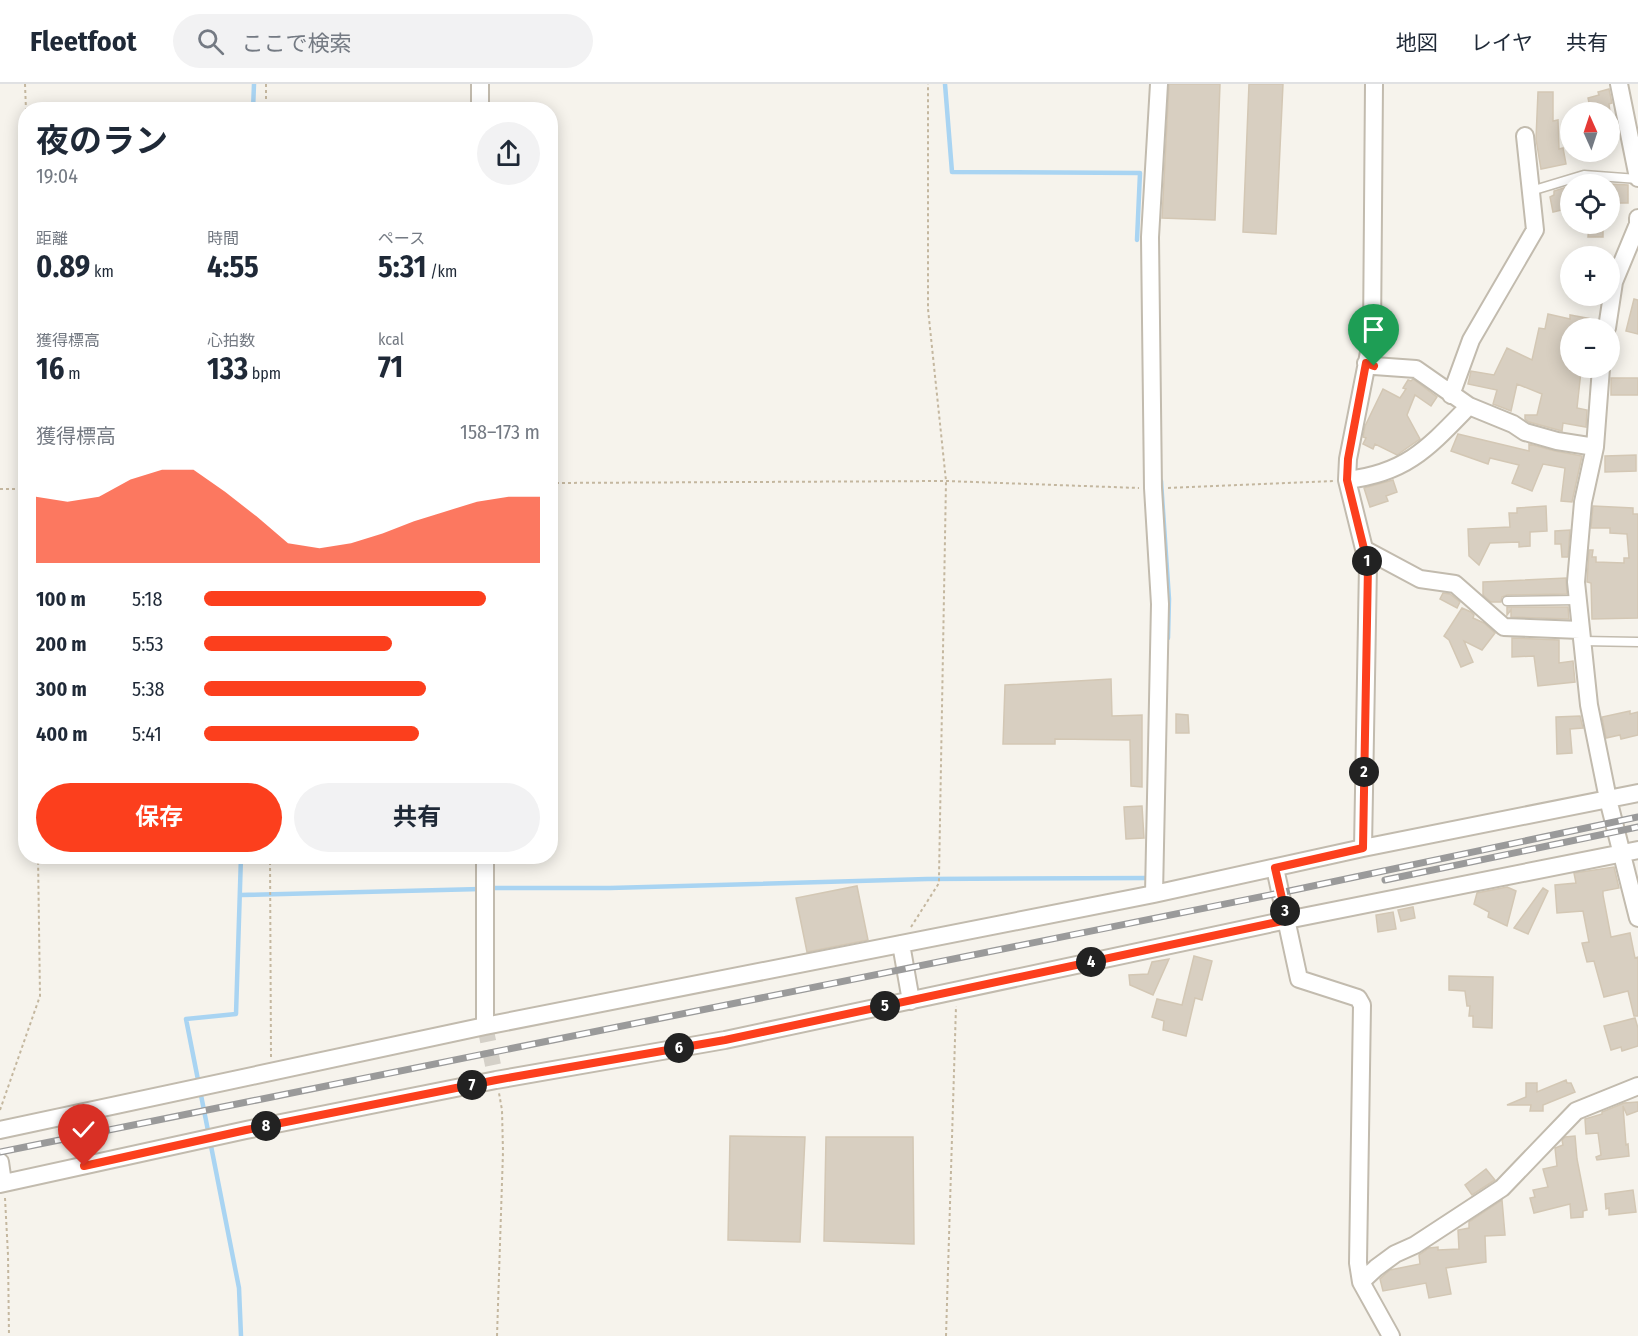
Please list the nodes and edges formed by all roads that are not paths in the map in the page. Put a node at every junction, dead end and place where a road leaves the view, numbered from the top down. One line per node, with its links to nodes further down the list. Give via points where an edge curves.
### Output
1 (480, 84): 5 (street)
2 (1159, 84): 30 (street, via 1150,237 1153,488 1160,604)
3 (1374, 84): 12 (street, via 1372,337)
4 (1619, 84): 7 (street)
5 (480, 102)
6 (1524, 136): 8 (street)
7 (1638, 178): 8 (lane, via 1584,175)
8 (1531, 191): 14 (street, via 1535,230 1471,340)
9 (1638, 218): 10 (street)
10 (1638, 224): 11 (street, via 1614,282)
11 (1609, 318)
12 (1366, 363): 14 (street, via 1416,369); 17 (street)
13 (1601, 378): 16 (street)
14 (1450, 395): 15 (street)
15 (1469, 406): 16 (street, via 1525,432); 17 (street, via 1405,464 1388,472)
16 (1595, 447): 19 (street, via 1583,502)
17 (1347, 480): 18 (street)
18 (1364, 549): 21 (street, via 1420,579 1455,584 1504,627); 25 (street, via 1368,565)
19 (1578, 600): 20 (lane); 21 (street)
20 (1507, 601)
21 (1581, 635): 22 (lane); 24 (street, via 1589,705)
22 (1638, 642)
23 (1638, 793): 24 (street)
24 (1608, 799): 25 (street); 27 (street)
25 (1363, 848): 29 (street)
26 (1638, 850): 27 (street)
27 (1621, 853): 31 (street); 32 (street)
28 (485, 864): 35 (street)
29 (1275, 868): 30 (street); 32 (street)
30 (1154, 894): 33 (street)
31 (1638, 918)
32 (1287, 920): 34 (street); 40 (street, via 1299,979 1358,998 1362,1005 1358,1263)
33 (901, 944): 34 (street); 35 (street)
34 (911, 1001): 39 (street, via 725,1040 496,1080)
35 (485, 1026): 37 (street)
36 (1638, 1086): 40 (street, via 1576,1111 1502,1188 1395,1254)
37 (0, 1130)
38 (0, 1162): 39 (street)
39 (2, 1184)
40 (1361, 1282): 41 (street)
41 (1391, 1336)

